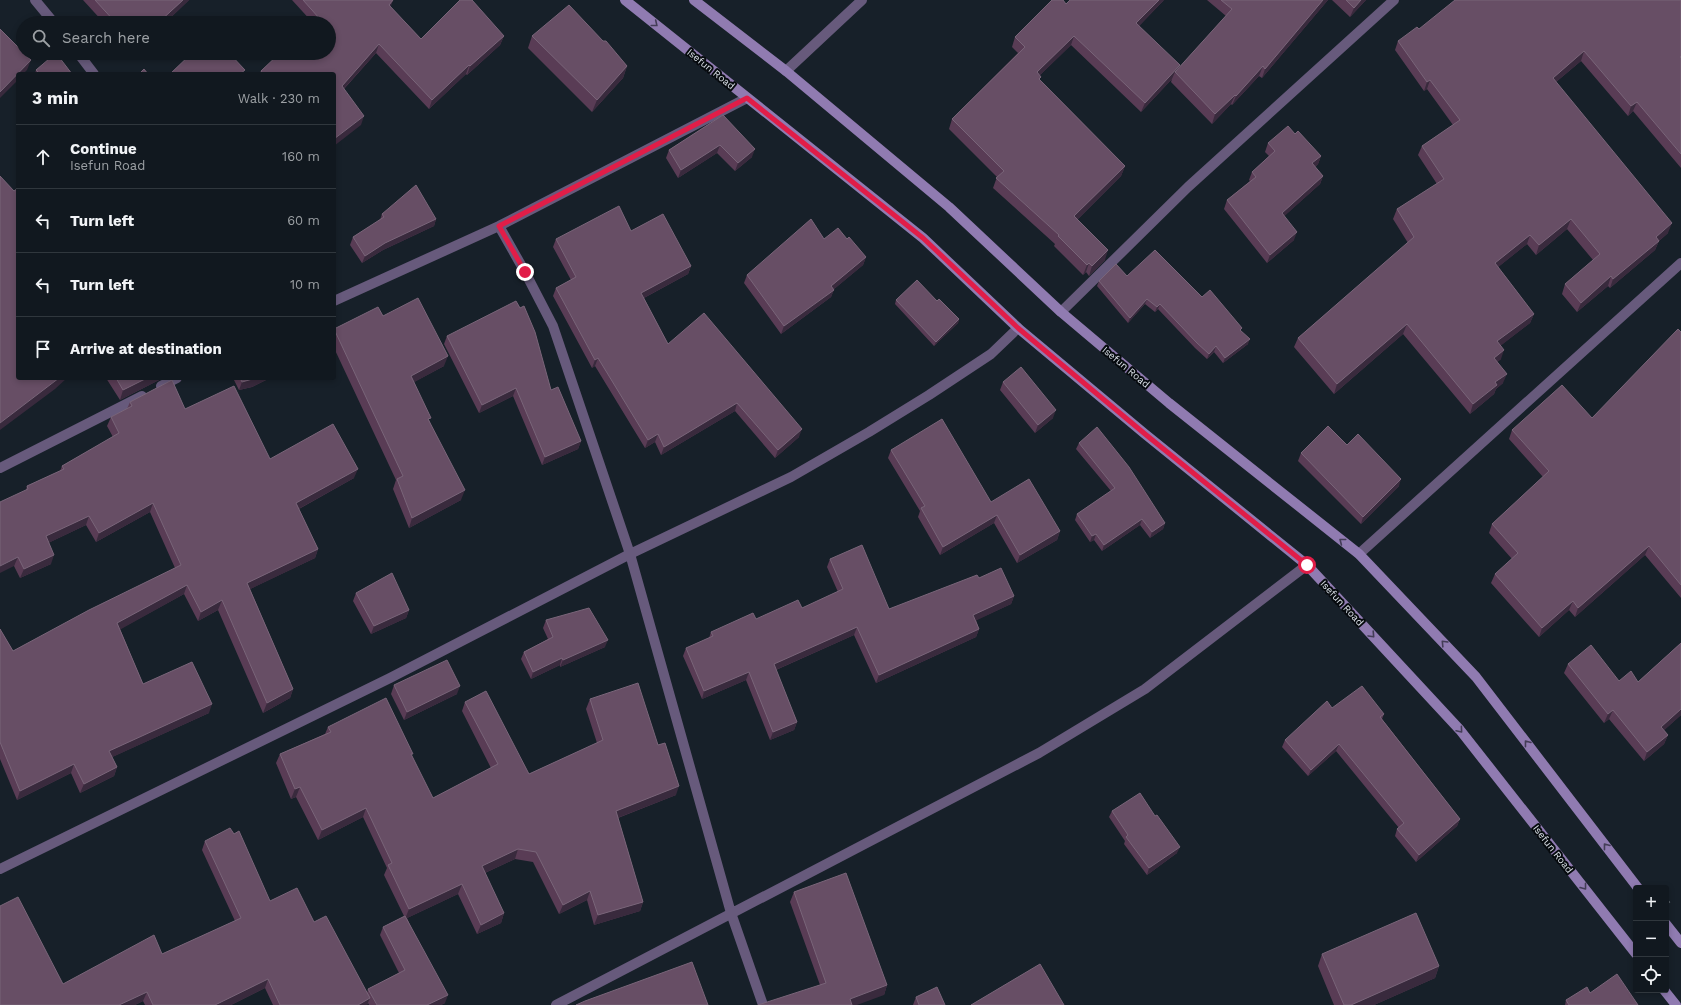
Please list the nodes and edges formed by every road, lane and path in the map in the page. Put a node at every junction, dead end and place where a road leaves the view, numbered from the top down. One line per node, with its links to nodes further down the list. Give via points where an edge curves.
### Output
1 (35, 0): 6 (street)
2 (625, 0): 10 (street, Isefun Road, one-way to 10)
3 (694, 0): 8 (street, Isefun Road)
4 (862, 0): 8 (street)
5 (1394, 0): 14 (street, via 1188,187)
6 (48, 16)
7 (83, 60): 9 (street)
8 (786, 71): 14 (street, Isefun Road, via 949,207)
9 (92, 72)
10 (747, 98): 11 (street); 15 (street, Isefun Road, via 923,238)
11 (499, 226): 13 (street); 18 (street, via 553,326)
12 (1681, 263): 19 (street)
13 (336, 300)
14 (1061, 312): 19 (street, Isefun Road, one-way to 14, via 1169,404)
15 (1018, 328): 18 (street, via 991,354 869,432 791,477); 20 (street, Isefun Road)
16 (173, 380): 17 (street)
17 (0, 468)
18 (630, 554): 21 (street, via 390,678); 23 (street)
19 (1359, 554): 22 (street, Isefun Road, one-way to 19, via 1476,677)
20 (1307, 565): 23 (street, via 1145,690 1039,754); 26 (street, Isefun Road, one-way to 26, via 1460,730)
21 (0, 869)
22 (1636, 885)
23 (731, 913): 28 (street); 29 (street)
24 (1669, 928): 25 (street)
25 (1681, 943)
26 (1633, 950)
27 (1666, 993): 30 (street)
28 (556, 1005)
29 (763, 1005)
30 (1676, 1005)

